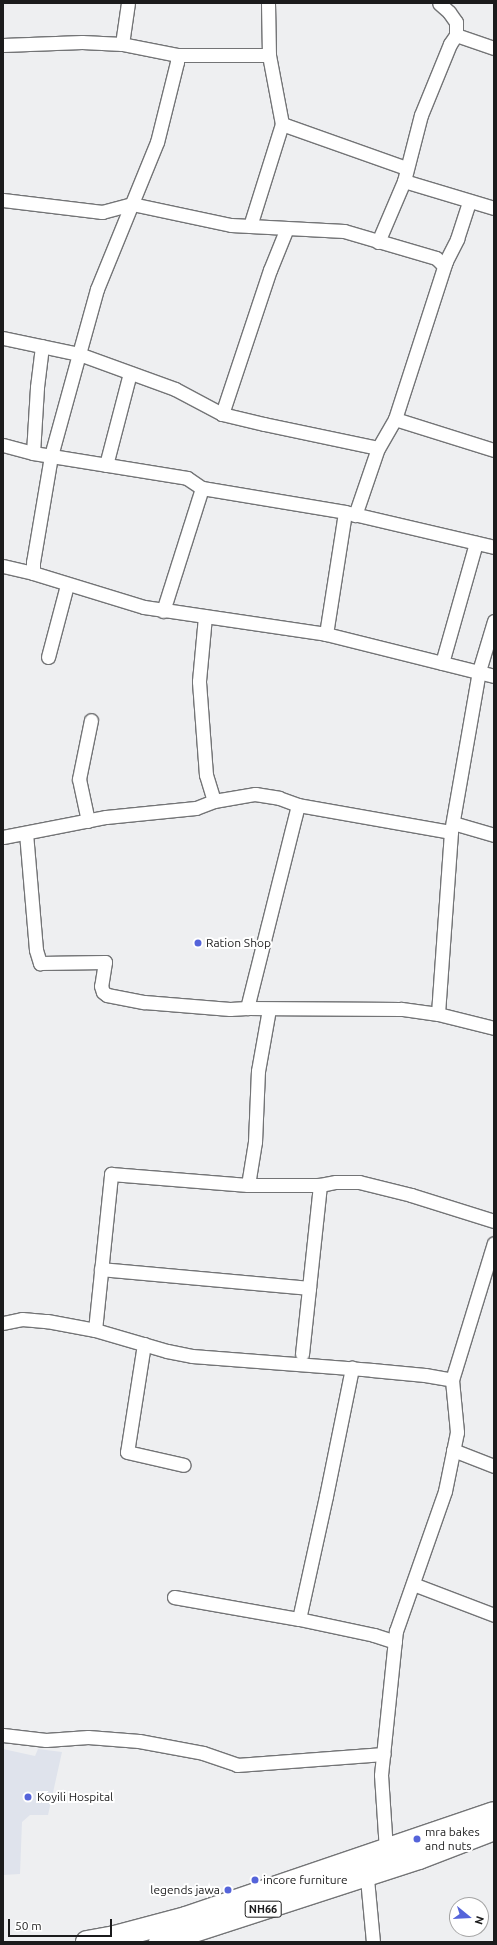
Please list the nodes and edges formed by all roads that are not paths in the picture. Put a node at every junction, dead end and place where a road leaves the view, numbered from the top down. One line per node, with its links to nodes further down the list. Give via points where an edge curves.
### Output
1 (128, 3): 6 (street)
2 (268, 3): 10 (street)
3 (439, 3): 4 (street)
4 (451, 7): 5 (street, via 456,22)
5 (456, 35): 8 (street); 12 (street, via 421,115)
6 (122, 44): 7 (street, via 82,42); 9 (street)
7 (3, 45)
8 (494, 48)
9 (177, 55): 10 (street); 15 (street, via 157,142)
10 (269, 55): 11 (street)
11 (282, 124): 12 (street); 17 (street)
12 (405, 174): 14 (street); 19 (street)
13 (3, 200): 15 (street, via 102,212)
14 (469, 201): 16 (street); 20 (street, via 458,239)
15 (132, 204): 17 (street, via 231,225); 23 (street, via 97,289)
16 (494, 208)
17 (250, 226): 18 (street)
18 (287, 228): 19 (street, via 344,231); 25 (street, via 270,270)
19 (378, 242): 20 (street, via 436,258 444,266)
20 (446, 261): 26 (street)
21 (3, 338): 22 (street)
22 (42, 346): 23 (street); 30 (street)
23 (79, 354): 24 (street); 31 (street)
24 (130, 373): 25 (street, via 175,390); 32 (street)
25 (222, 414): 28 (street)
26 (395, 419): 28 (street); 29 (street)
27 (3, 445): 30 (street)
28 (378, 448): 34 (street)
29 (494, 450)
30 (33, 453): 31 (street)
31 (51, 456): 32 (street); 38 (street)
32 (106, 465): 33 (street, via 187,478)
33 (202, 488): 34 (street); 40 (street)
34 (350, 513): 35 (street); 43 (street)
35 (476, 543): 36 (street); 45 (street)
36 (494, 547)
37 (3, 566): 38 (street)
38 (32, 573): 39 (street)
39 (67, 585): 40 (street); 44 (street)
40 (163, 611): 41 (street)
41 (205, 616): 43 (street); 49 (street, via 199,680 206,775)
42 (494, 621): 46 (street)
43 (326, 634): 45 (street)
44 (48, 657)
45 (442, 663): 46 (street)
46 (478, 671): 47 (street); 52 (street)
47 (494, 676)
48 (91, 720): 51 (street, via 79,779)
49 (214, 801): 50 (street, via 255,794 279,798); 51 (street, via 196,808)
50 (298, 805): 52 (street); 56 (street)
51 (88, 821): 53 (street)
52 (452, 827): 54 (street); 58 (street)
53 (26, 833): 55 (street); 56 (street, via 36,950 40,963 105,962 101,986 107,995 144,1002)
54 (494, 835)
55 (3, 838)
56 (247, 1008): 57 (street)
57 (269, 1009): 58 (street, via 401,1009); 60 (street, via 258,1071 255,1142)
58 (438, 1014): 59 (street)
59 (494, 1028)
60 (248, 1185): 61 (street); 64 (street, via 111,1174)
61 (320, 1185): 62 (street, via 359,1182 411,1195); 65 (street)
62 (494, 1222)
63 (493, 1249): 71 (street)
64 (101, 1269): 65 (street); 67 (street)
65 (309, 1288): 69 (street)
66 (3, 1323): 67 (street, via 22,1319)
67 (95, 1330): 68 (street)
68 (144, 1344): 70 (street, via 192,1356); 73 (street, via 127,1452)
69 (302, 1354)
70 (352, 1368): 71 (street); 78 (street)
71 (452, 1380): 72 (street, via 457,1432)
72 (453, 1450): 74 (street); 75 (street, via 445,1491)
73 (184, 1466)
74 (494, 1466)
75 (413, 1584): 77 (street); 79 (street, via 396,1631)
76 (174, 1597): 78 (street)
77 (494, 1615)
78 (299, 1619): 79 (street)
79 (395, 1642): 81 (street)
80 (3, 1735): 81 (street, via 46,1740 88,1737 139,1741 203,1753 237,1765)
81 (384, 1754): 84 (street, via 381,1775)
82 (494, 1812): 84 (highway, NH66)
83 (494, 1829): 85 (highway, NH66, via 419,1858)
84 (386, 1850): 85 (highway, NH66)
85 (366, 1866): 86 (highway, NH66, via 186,1918); 87 (highway, NH66); 88 (street)
86 (87, 1942)
87 (160, 1942)
88 (373, 1942)

